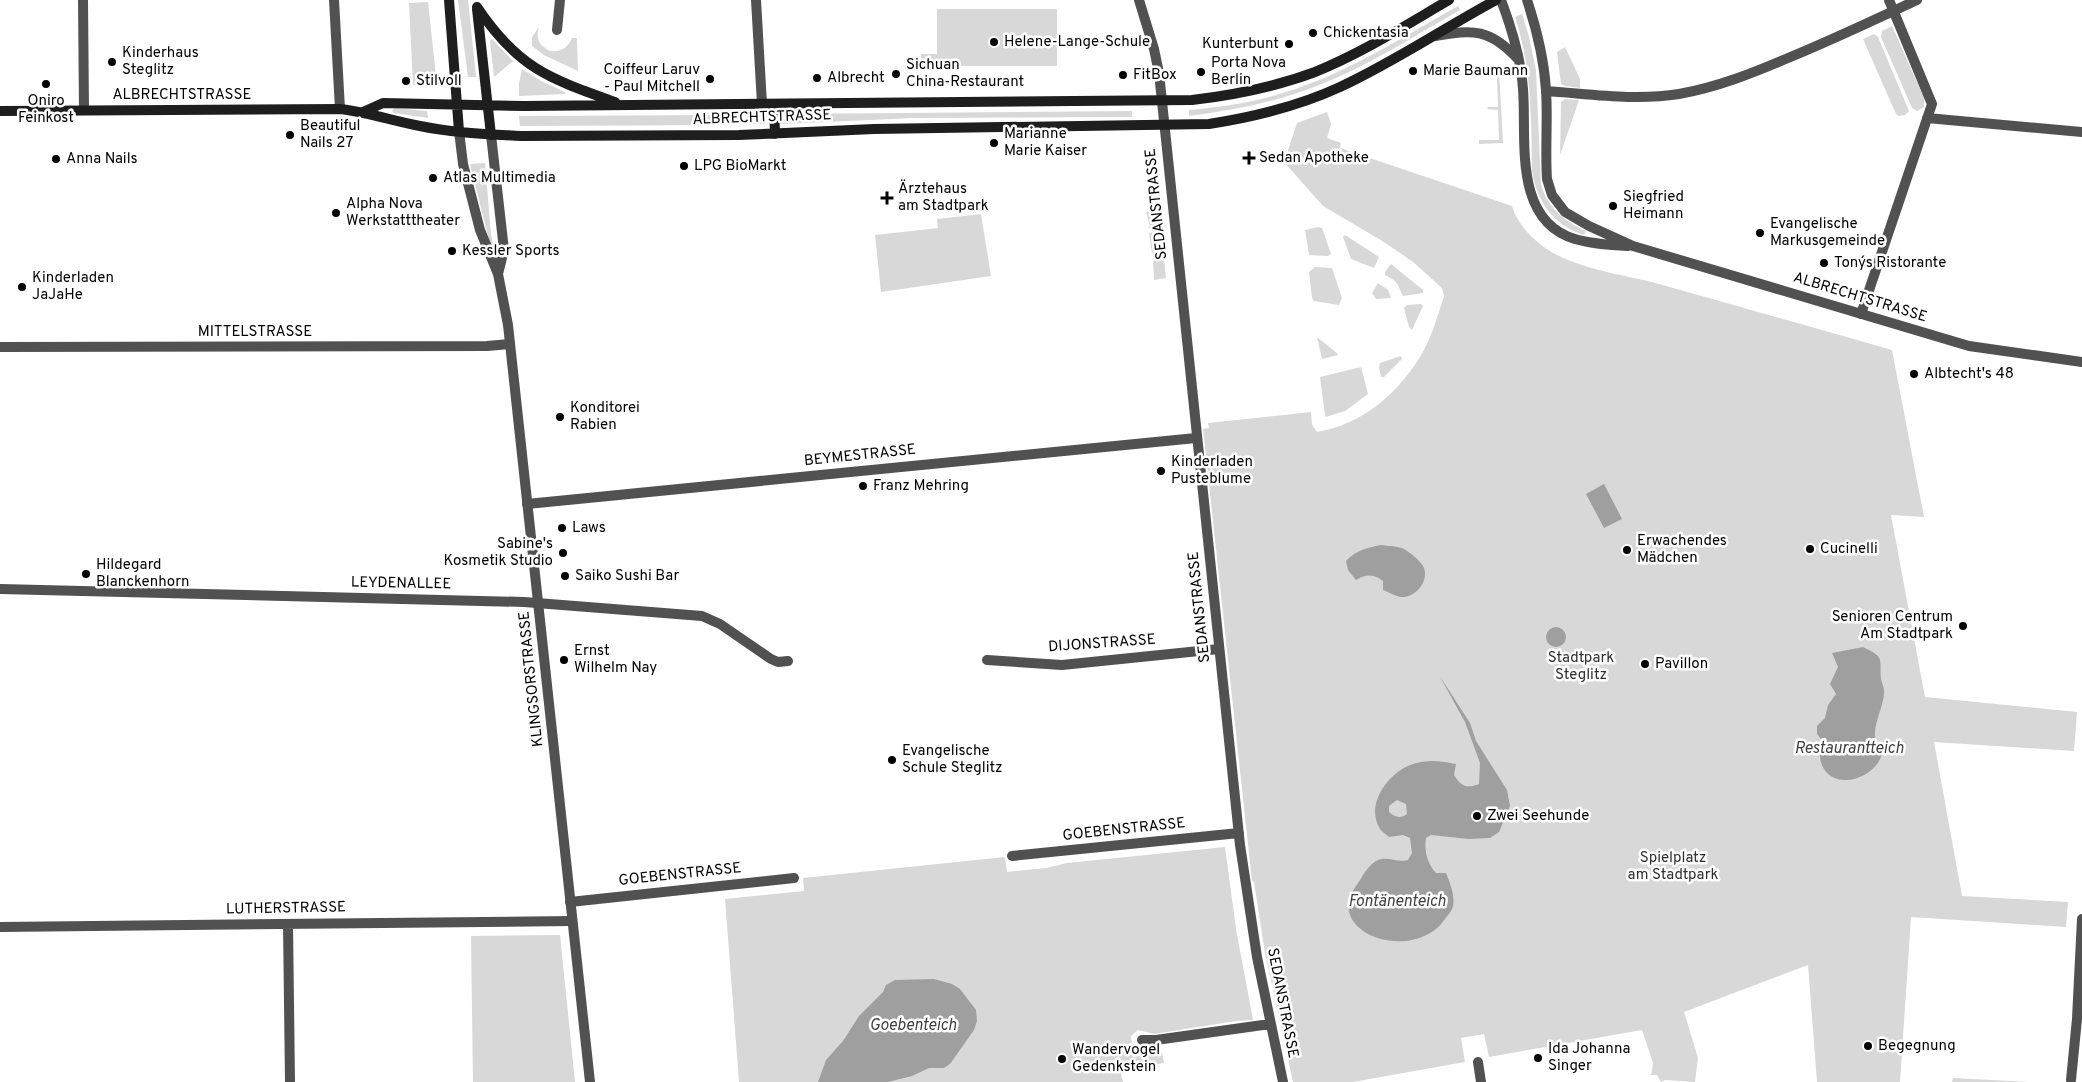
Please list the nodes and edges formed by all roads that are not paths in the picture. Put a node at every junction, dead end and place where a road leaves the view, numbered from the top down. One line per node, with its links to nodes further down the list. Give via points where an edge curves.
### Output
1 (83, 0): 26 (street)
2 (334, 0): 25 (street)
3 (449, 0): 20 (main road)
4 (560, 0): 15 (street)
5 (756, 0): 21 (street)
6 (1139, 0): 19 (street, SEDANSTRASSE, via 1154,49)
7 (1449, 0): 19 (main road, ALBRECHTSTRASSE, via 1344,59 1303,76 1226,96)
8 (1496, 0): 16 (main road, ALBRECHTSTRASSE)
9 (1501, 0): 17 (street)
10 (1527, 0): 18 (street, via 1540,42)
11 (1889, 0): 14 (street)
12 (1917, 0): 14 (street)
13 (477, 3): 23 (main road); 24 (main road, via 512,52 530,66 567,85)
14 (1894, 12): 18 (street, via 1757,71 1710,87 1678,94 1630,97); 29 (street, via 1932,104)
15 (557, 30)
16 (1429, 38): 17 (street, via 1476,32 1503,43); 30 (main road, ALBRECHTSTRASSE, via 1340,87 1292,105 1209,124)
17 (1520, 60): 35 (street, via 1525,170 1532,198 1542,215 1564,234 1587,242)
18 (1546, 91): 35 (street, via 1547,179 1552,195 1574,218)
19 (1162, 101): 22 (main road, ALBRECHTSTRASSE); 30 (street, SEDANSTRASSE)
20 (458, 104): 23 (main road, ALBRECHTSTRASSE); 28 (main road, ALBRECHTSTRASSE, via 383,103); 31 (main road)
21 (762, 104): 22 (main road, ALBRECHTSTRASSE); 24 (main road, ALBRECHTSTRASSE)
22 (774, 104): 33 (main road)
23 (488, 105): 24 (main road, ALBRECHTSTRASSE); 34 (main road)
24 (623, 105)
25 (340, 109): 26 (main road, ALBRECHTSTRASSE); 28 (main road, ALBRECHTSTRASSE)
26 (84, 110): 27 (main road, ALBRECHTSTRASSE)
27 (0, 111)
28 (364, 112): 31 (main road, ALBRECHTSTRASSE, via 415,125)
29 (1928, 118): 32 (street); 37 (street)
30 (1164, 125): 33 (main road, ALBRECHTSTRASSE, via 874,128); 41 (street, SEDANSTRASSE)
31 (459, 131): 34 (main road, ALBRECHTSTRASSE); 36 (street, KLINGSORSTRASSE, via 463,164 480,230)
32 (2082, 132)
33 (775, 134): 34 (main road, ALBRECHTSTRASSE)
34 (491, 135): 36 (street, KLINGSORSTRASSE, via 504,250)
35 (1633, 246): 37 (street, ALBRECHTSTRASSE)
36 (498, 274): 38 (street, KLINGSORSTRASSE)
37 (1861, 314): 40 (street, ALBRECHTSTRASSE, via 1970,346)
38 (510, 344): 39 (street, MITTELSTRASSE); 42 (street, KLINGSORSTRASSE)
39 (0, 347)
40 (2082, 362)
41 (1196, 438): 42 (street, BEYMESTRASSE); 45 (street, SEDANSTRASSE)
42 (527, 504): 44 (street, KLINGSORSTRASSE)
43 (0, 589): 44 (street, LEYDENALLEE)
44 (538, 602): 47 (street, LEYDENALLEE, via 702,616 720,624 772,659); 51 (street, KLINGSORSTRASSE)
45 (1219, 649): 46 (street, DIJONSTRASSE, via 1062,665); 48 (street, SEDANSTRASSE)
46 (987, 660)
47 (788, 661)
48 (1239, 833): 49 (street, GOEBENSTRASSE); 56 (street, SEDANSTRASSE)
49 (1012, 856)
50 (794, 878): 51 (street, GOEBENSTRASSE)
51 (570, 902): 53 (street, KLINGSORSTRASSE)
52 (2082, 919): 57 (street)
53 (572, 921): 54 (street, LUTHERSTRASSE); 63 (street, KLINGSORSTRASSE)
54 (288, 924): 55 (street, LUTHERSTRASSE); 62 (street)
55 (0, 927)
56 (1270, 1024): 58 (street); 64 (street, SEDANSTRASSE)
57 (2079, 1024): 61 (street)
58 (1142, 1040)
59 (1478, 1062): 65 (street)
60 (2082, 1075): 61 (street)
61 (2069, 1081)
62 (290, 1082)
63 (590, 1082)
64 (1283, 1082)
65 (1481, 1082)

